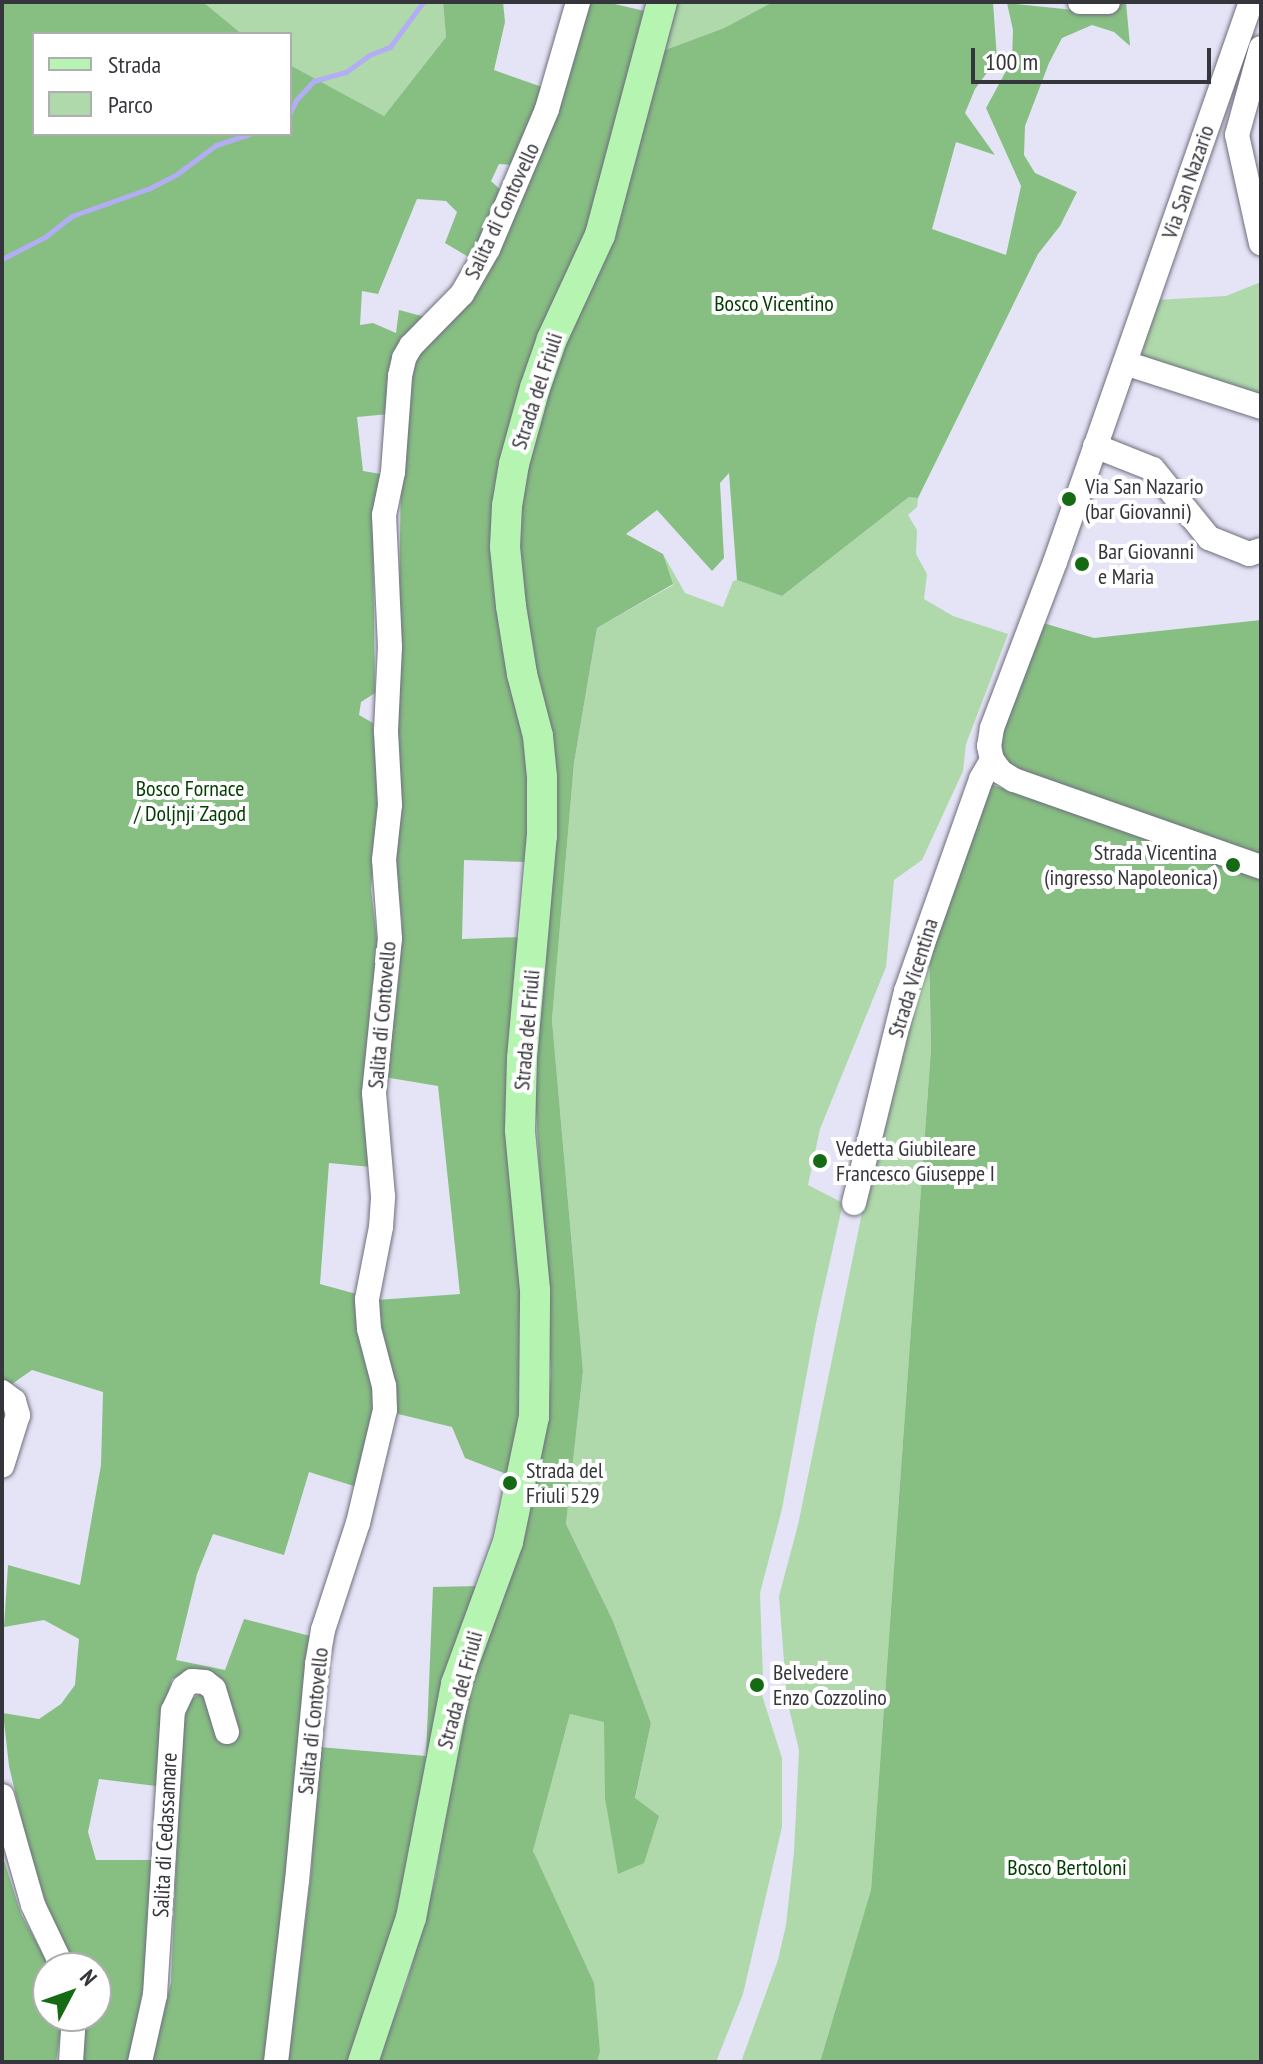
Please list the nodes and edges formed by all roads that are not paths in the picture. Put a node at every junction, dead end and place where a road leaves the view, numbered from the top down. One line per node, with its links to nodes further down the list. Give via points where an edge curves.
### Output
1 (578, 2): 23 (street, Salita di Contovello, via 547,109 493,239 462,294 411,346 400,376 393,472 384,515 390,805 384,860 390,939 374,1093 383,1196 367,1299 385,1410 317,1664)
2 (662, 2): 24 (main road, Strada del Friuli, via 600,235 539,376 507,506 511,606 542,777 520,1130 535,1290 534,1417 508,1542 456,1684 411,1918)
3 (1080, 2): 4 (street)
4 (1108, 2)
5 (1251, 2): 8 (street, Via San Nazario)
6 (1261, 48): 7 (street, Via San Nazario, via 1237,135)
7 (1261, 243)
8 (1125, 363): 9 (street); 10 (street, Via San Nazario)
9 (1261, 407)
10 (1095, 446): 11 (street, via 1153,469 1209,538 1249,554); 12 (street, Via San Nazario, via 992,728)
11 (1261, 550)
12 (992, 760): 13 (street, via 1014,780); 14 (street, Strada Vicentina, via 906,991)
13 (1261, 867)
14 (854, 1203)
15 (2, 1392): 16 (street, via 14,1401 18,1415)
16 (2, 1466)
17 (227, 1732): 22 (street, Salita di Cedassamare, via 214,1689 192,1681 184,1687 173,1711 155,1995)
18 (2, 1796): 19 (street, via 33,1905)
19 (55, 1952)
20 (73, 2032): 21 (street)
21 (71, 2062)
22 (140, 2062)
23 (276, 2062)
24 (363, 2062)

